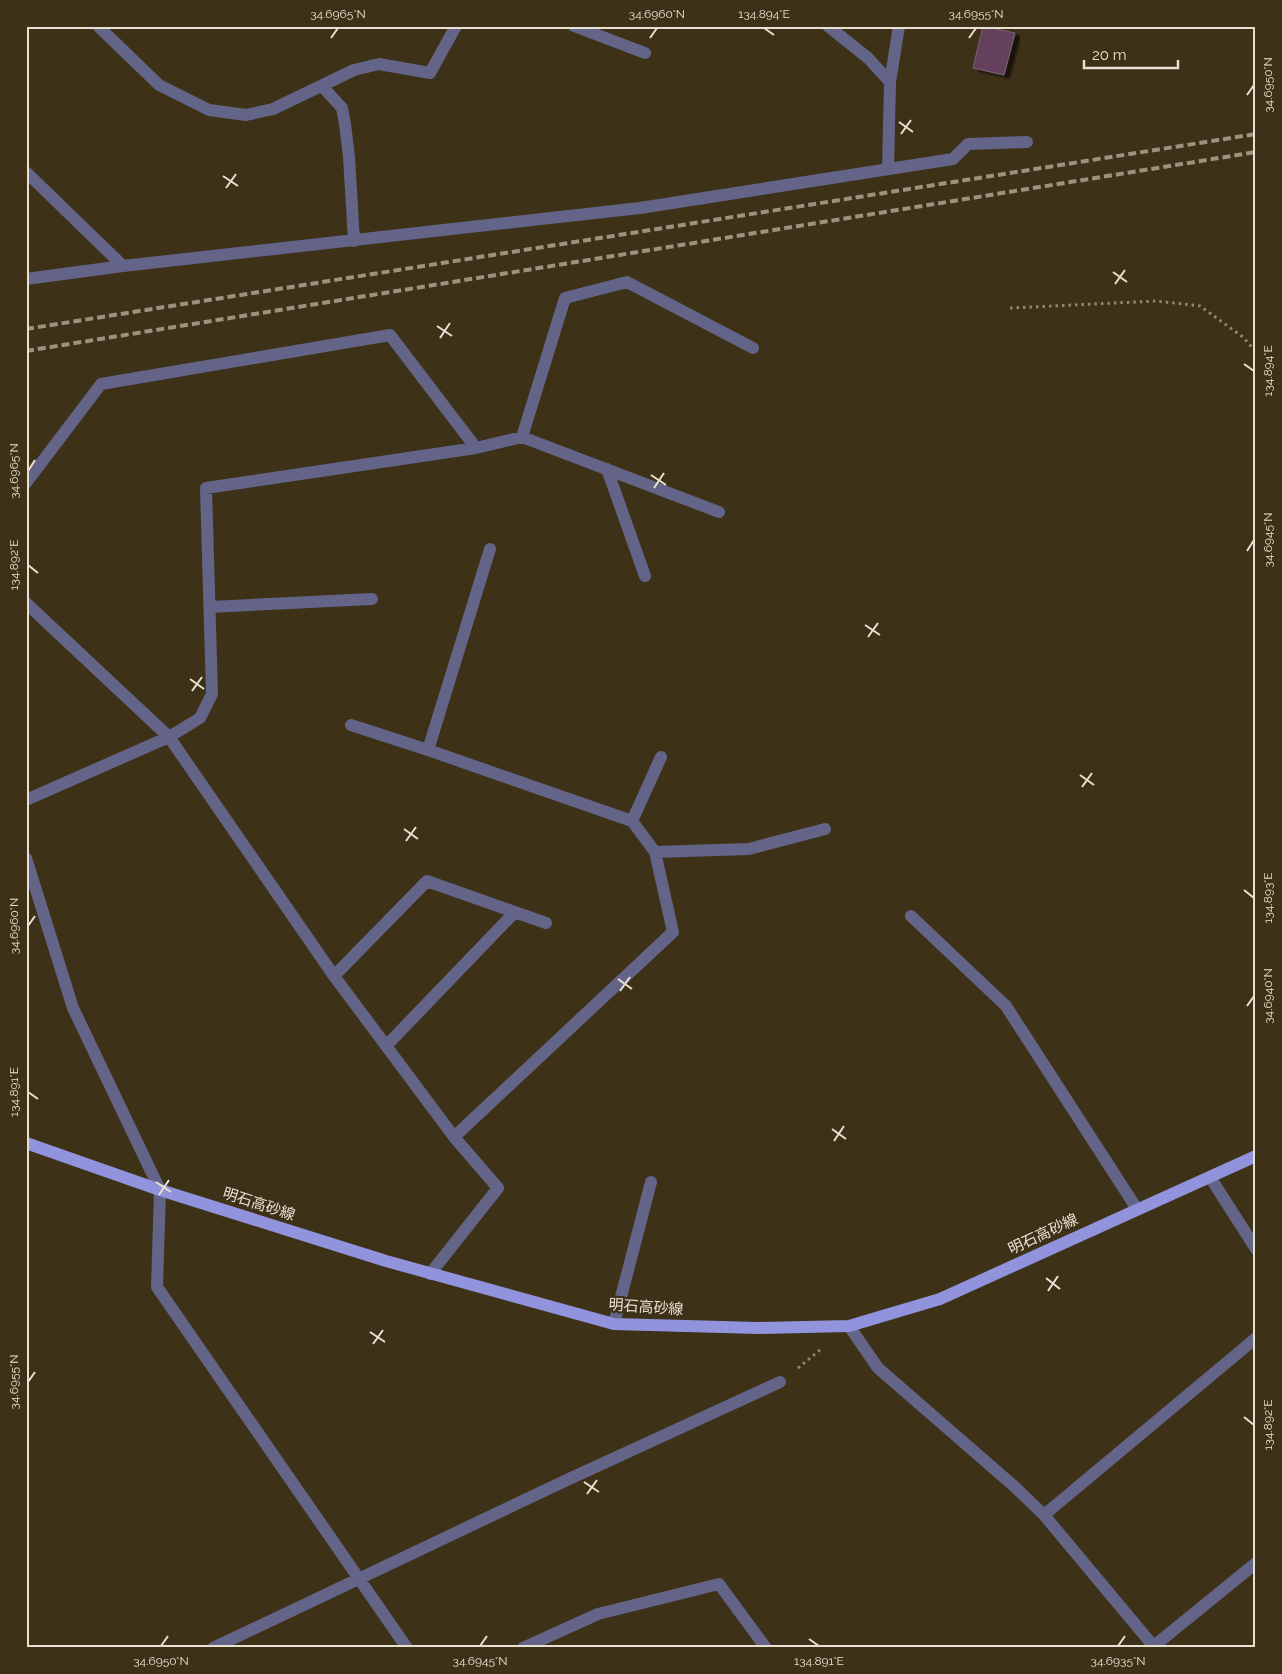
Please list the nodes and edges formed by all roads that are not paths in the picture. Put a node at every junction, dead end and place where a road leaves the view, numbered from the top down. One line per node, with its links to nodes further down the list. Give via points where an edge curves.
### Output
1 (98, 26): 8 (street, via 159,85 209,110 246,115 273,109)
2 (456, 26): 8 (street, via 430,73 379,64 354,70)
3 (574, 26): 6 (street)
4 (828, 26): 7 (street, via 868,58)
5 (900, 26): 7 (street)
6 (645, 53)
7 (890, 82): 10 (street)
8 (322, 86): 12 (street, via 342,108 349,157)
9 (1027, 142): 10 (street, via 968,144 953,159)
10 (888, 169): 12 (street, via 640,208)
11 (26, 172): 13 (street)
12 (354, 241): 13 (street)
13 (123, 266): 14 (street)
14 (26, 279)
15 (754, 348): 16 (street, via 627,282 565,298)
16 (522, 437): 17 (street); 18 (street)
17 (476, 448): 19 (street, via 390,335 101,384); 25 (street, via 206,488)
18 (607, 469): 20 (street); 22 (street)
19 (26, 483)
20 (719, 512)
21 (490, 549): 28 (street)
22 (645, 576)
23 (372, 599): 25 (street)
24 (26, 603): 27 (street)
25 (210, 607): 27 (street, via 212,694 200,718)
26 (351, 725): 28 (street)
27 (169, 737): 30 (street); 38 (street)
28 (428, 750): 31 (street)
29 (662, 757): 31 (street)
30 (26, 800)
31 (632, 821): 33 (street)
32 (825, 829): 33 (street, via 749,849)
33 (655, 852): 40 (street, via 673,932)
34 (26, 858): 45 (street, via 73,1008)
35 (514, 912): 37 (street); 38 (street, via 428,881); 39 (street)
36 (911, 916): 46 (street, via 1006,1006)
37 (546, 923)
38 (334, 976): 39 (street)
39 (386, 1046): 40 (street)
40 (454, 1137): 48 (street, via 498,1188)
41 (26, 1143): 45 (main road, 明石高砂線)
42 (1256, 1156): 43 (main road, 明石高砂線)
43 (1210, 1177): 46 (main road, 明石高砂線); 47 (street)
44 (651, 1182): 49 (street)
45 (160, 1190): 48 (main road, 明石高砂線); 55 (street, via 157,1288)
46 (1137, 1209): 50 (main road, 明石高砂線, via 940,1299)
47 (1256, 1249)
48 (430, 1274): 49 (main road, 明石高砂線)
49 (614, 1324): 50 (main road, 明石高砂線, via 758,1328)
50 (849, 1326): 53 (street, via 878,1368)
51 (1256, 1338): 53 (street)
52 (780, 1382): 55 (street)
53 (1044, 1515): 56 (street)
54 (1256, 1563): 56 (street)
55 (359, 1578): 57 (street); 58 (street)
56 (1155, 1647)
57 (213, 1648)
58 (407, 1648)
59 (523, 1648): 60 (street, via 598,1614 719,1584)
60 (766, 1648)

